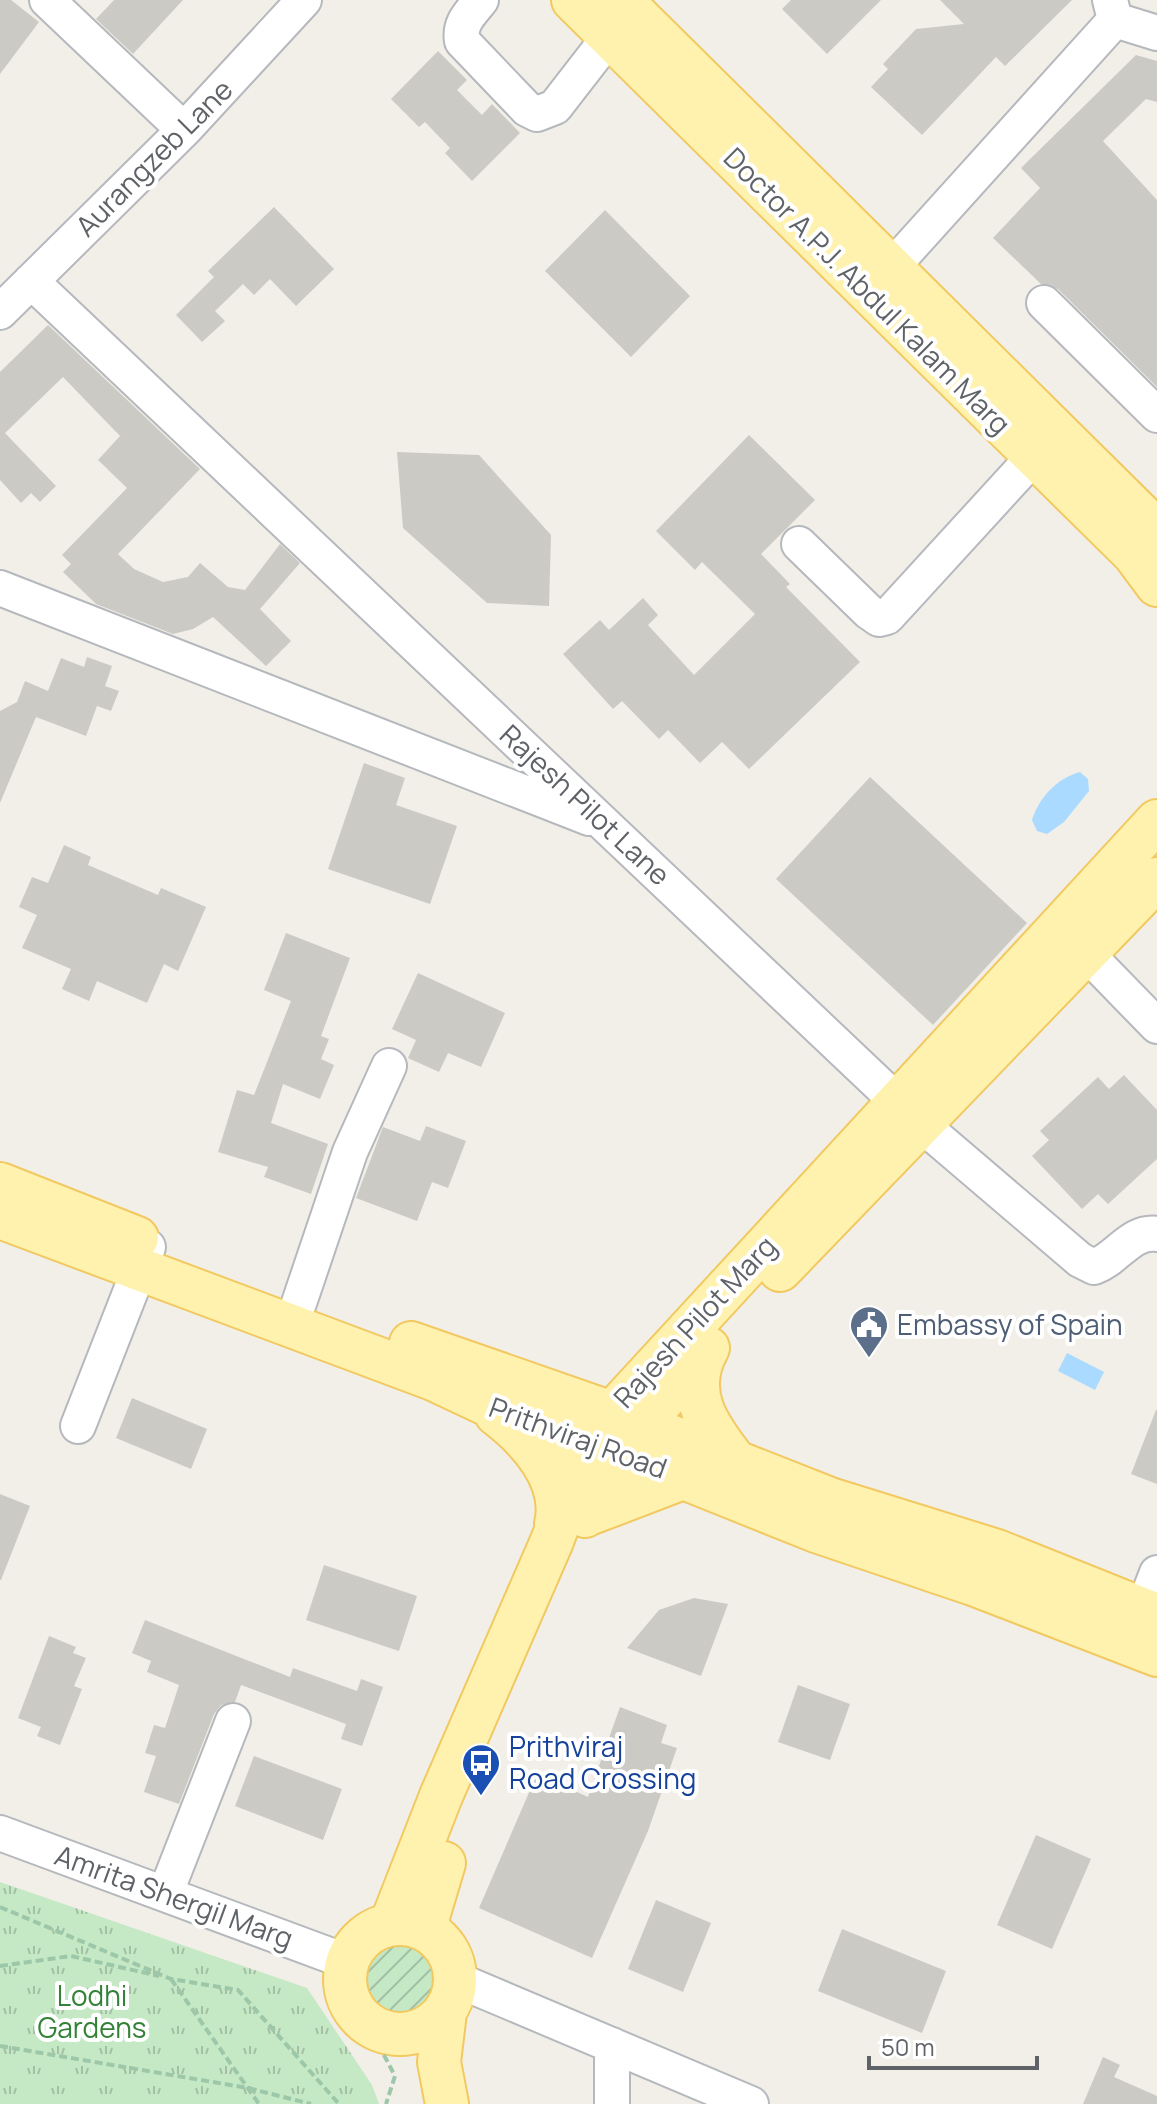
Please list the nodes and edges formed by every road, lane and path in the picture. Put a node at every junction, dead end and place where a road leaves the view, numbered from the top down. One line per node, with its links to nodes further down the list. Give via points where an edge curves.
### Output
1 (47, 0): 8 (street)
2 (304, 0): 8 (street, Aurangzeb Lane)
3 (481, 0): 6 (street, via 464,21 462,41 537,114 555,107)
4 (573, 0): 6 (main road, Doctor A.P.J. Abdul Kalam Marg)
5 (1112, 10): 7 (street); 9 (street)
6 (616, 18): 9 (main road, Doctor A.P.J. Abdul Kalam Marg); 14 (main road, Doctor A.P.J. Abdul Kalam Marg)
7 (1157, 33)
8 (184, 130): 10 (street, Aurangzeb Lane)
9 (892, 267): 14 (main road, Doctor A.P.J. Abdul Kalam Marg)
10 (31, 281): 12 (street, Aurangzeb Lane); 20 (street, Rajesh Pilot Lane)
11 (1044, 303): 13 (street)
12 (0, 312)
13 (1157, 415)
14 (1045, 443): 15 (main road, Doctor A.P.J. Abdul Kalam Marg); 16 (street, via 887,617 879,619 869,612); 17 (main road, Doctor A.P.J. Abdul Kalam Marg)
15 (1157, 531)
16 (799, 544)
17 (1157, 585)
18 (0, 588): 20 (street)
19 (1157, 821): 25 (main road, Rajesh Pilot Marg)
20 (604, 824): 25 (street, Rajesh Pilot Lane)
21 (1157, 879): 22 (main road, Rajesh Pilot Marg)
22 (1086, 953): 23 (street); 25 (main road, Rajesh Pilot Marg)
23 (1157, 1026)
24 (389, 1066): 30 (street, via 350,1152)
25 (910, 1114): 28 (street, Rajesh Pilot Lane, via 1094,1267 1108,1262 1136,1236); 31 (main road, Rajesh Pilot Marg); 32 (main road, Rajesh Pilot Marg)
26 (0, 1184): 29 (main road, Prithviraj Road)
27 (0, 1217): 29 (main road, Prithviraj Road)
28 (1157, 1234)
29 (145, 1256): 30 (main road, Prithviraj Road); 34 (main road, Prithviraj Road); 35 (street)
30 (299, 1303): 33 (main road, Prithviraj Road)
31 (721, 1331): 36 (main road, Rajesh Pilot Marg); 37 (main road, via 706,1351 696,1386 709,1426)
32 (672, 1348): 33 (main road, via 653,1362 602,1377); 36 (main road, Rajesh Pilot Marg)
33 (521, 1379): 36 (main road, Prithviraj Road)
34 (484, 1403): 36 (main road, Prithviraj Road); 40 (main road, via 528,1442 552,1480 559,1501)
35 (78, 1426)
36 (615, 1433): 37 (main road, Prithviraj Road); 38 (main road, Prithviraj Road); 39 (main road, Rajesh Pilot Marg); 40 (main road, Rajesh Pilot Marg)
37 (736, 1462): 41 (main road, Prithviraj Road, via 830,1499)
38 (683, 1478): 39 (main road); 42 (main road, Prithviraj Road)
39 (586, 1515): 48 (main road, Rajesh Pilot Marg, via 567,1551 437,1882 427,1920)
40 (552, 1541): 47 (main road, Rajesh Pilot Marg)
41 (1152, 1599)
42 (1157, 1655)
43 (233, 1721): 45 (street)
44 (0, 1833): 45 (street, Amrita Shergil Marg)
45 (166, 1892): 49 (street, Amrita Shergil Marg)
46 (0, 1907): 51 (path)
47 (391, 1924): 48 (main road, via 415,1925); 49 (main road, via 361,1940)
48 (431, 1933): 52 (main road, via 449,1953)
49 (348, 1962): 53 (main road, via 348,1995)
50 (0, 1966): 51 (path, via 71,1956)
51 (171, 1979): 56 (path); 59 (path, via 238,1990)
52 (450, 1996): 53 (main road, via 424,2029); 54 (street); 62 (main road, via 439,2062)
53 (382, 2028): 60 (path, via 395,2076); 61 (main road)
54 (612, 2045): 63 (street); 64 (street)
55 (0, 2046): 56 (path)
56 (248, 2088): 57 (path); 58 (path)
57 (259, 2104)
58 (311, 2104)
59 (339, 2104)
60 (386, 2104)
61 (427, 2104)
62 (447, 2104)
63 (612, 2104)
64 (751, 2104)

